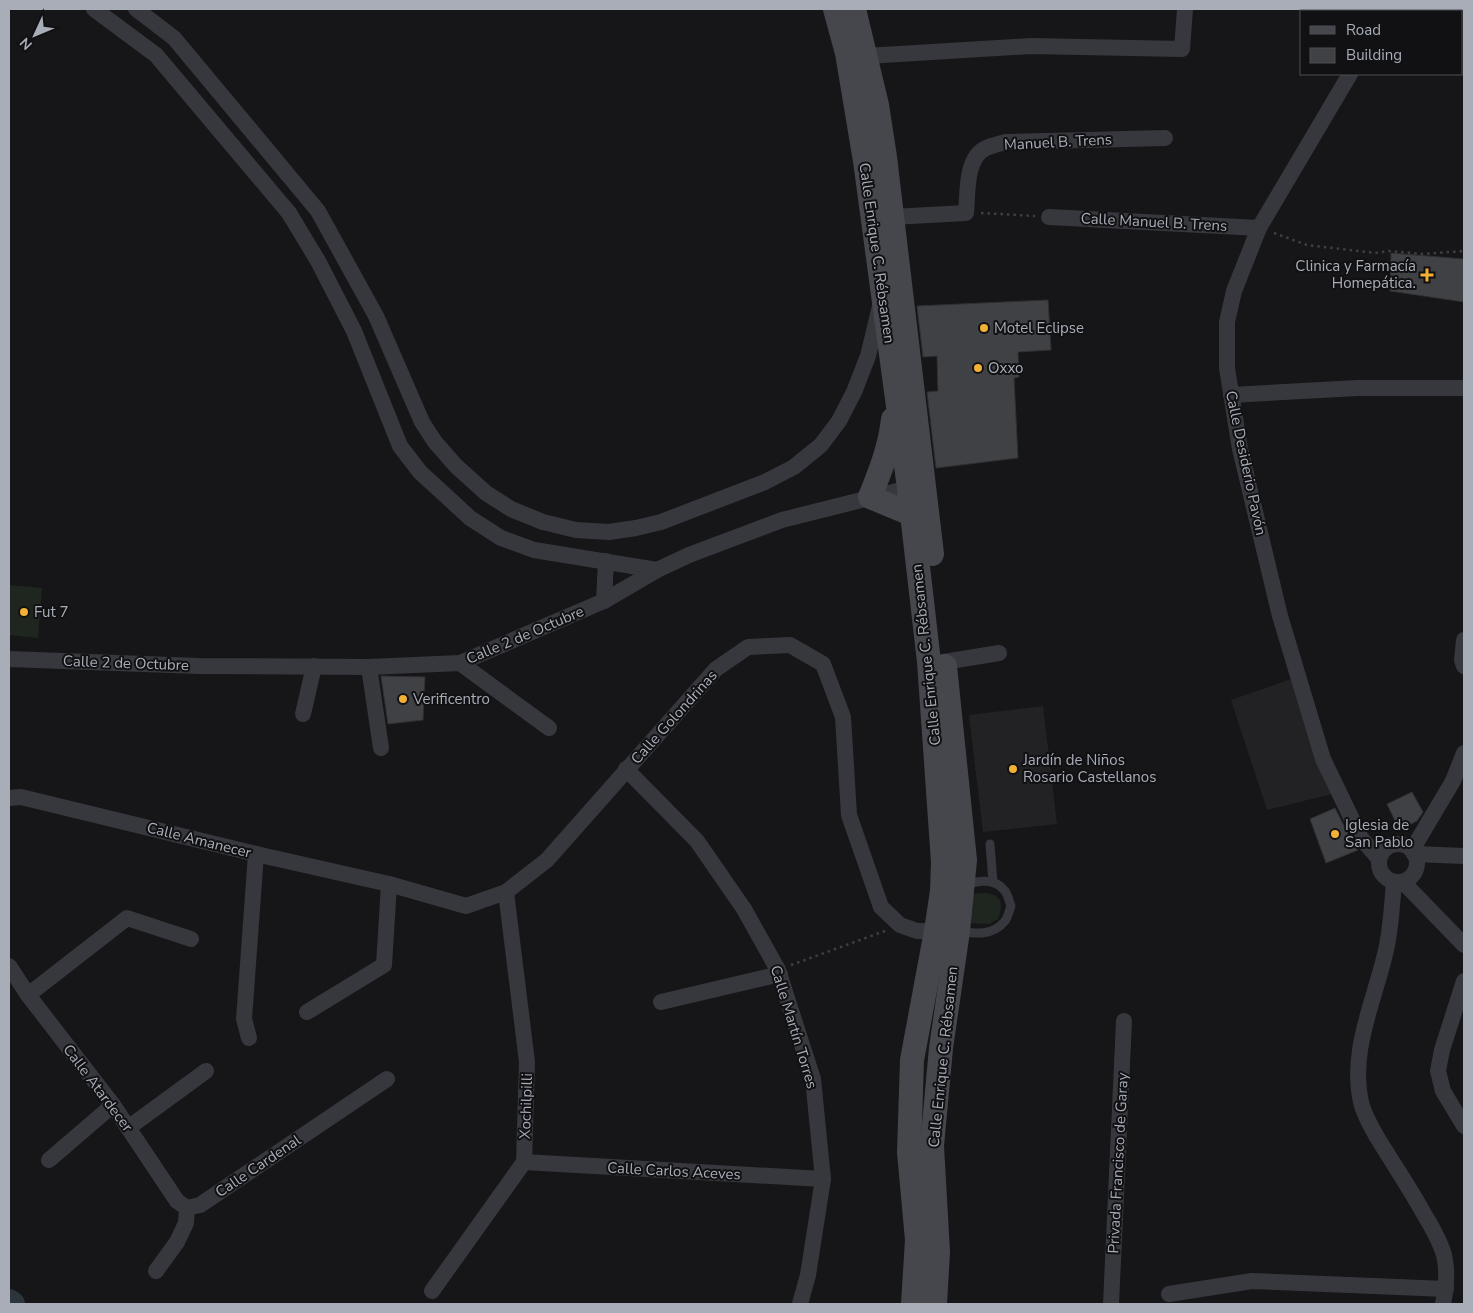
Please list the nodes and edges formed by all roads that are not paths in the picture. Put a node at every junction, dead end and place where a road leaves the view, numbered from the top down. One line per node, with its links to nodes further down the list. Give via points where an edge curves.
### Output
1 (94, 9): 13 (street, via 156,55 289,213)
2 (136, 9): 12 (street, via 174,38 318,212)
3 (835, 9): 14 (main road, Calle Enrique C. Rébsamen, via 847,53)
4 (854, 9): 6 (main road, Calle Enrique C. Rébsamen)
5 (1186, 9): 6 (street, via 1182,48 1031,46)
6 (866, 56): 9 (main road, Calle Enrique C. Rébsamen, via 877,106)
7 (1349, 75): 11 (street, Calle Desiderio Pavón)
8 (1165, 138): 9 (street, Manuel B. Trens, via 1005,142 986,148 973,163 966,213)
9 (892, 217): 18 (main road, Calle Enrique C. Rébsamen)
10 (1049, 217): 11 (street, Calle Manuel B. Trens)
11 (1259, 228): 16 (street, Calle Desiderio Pavón, via 1234,291 1228,322 1227,368)
12 (332, 236): 13 (street); 14 (street, via 376,316 422,422 435,442 486,493 511,509 543,522 576,530 609,532 661,522 765,482 794,467 821,445 839,421 854,392 868,356)
13 (310, 248): 21 (street, via 354,331 400,446 420,472 470,518 501,538 534,550)
14 (883, 290): 17 (main road, Calle Enrique C. Rébsamen)
15 (1464, 388): 16 (street, via 1358,388)
16 (1231, 395): 42 (street, Calle Desiderio Pavón, via 1240,449 1280,616 1323,759 1361,838)
17 (896, 398): 18 (main road, Calle Enrique C. Rébsamen); 19 (main road, via 892,432)
18 (916, 482): 19 (street, Calle 2 de Octubre); 20 (main road, Calle Enrique C. Rébsamen); 27 (main road, Calle Enrique C. Rébsamen)
19 (870, 497): 20 (main road); 22 (street, Calle 2 de Octubre, via 782,520 689,554)
20 (911, 514): 46 (main road, Calle Enrique C. Rébsamen, via 929,662 944,862)
21 (606, 561): 22 (street); 23 (street)
22 (657, 570): 23 (street, Calle 2 de Octubre)
23 (604, 601): 28 (street, Calle 2 de Octubre)
24 (1464, 640): 30 (street)
25 (999, 654): 27 (street)
26 (9, 659): 29 (street, Calle 2 de Octubre, via 198,666)
27 (944, 662): 46 (main road, Calle Enrique C. Rébsamen, via 964,860)
28 (460, 664): 31 (street, Calle 2 de Octubre); 33 (street)
29 (314, 666): 31 (street, Calle 2 de Octubre); 32 (street)
30 (1464, 666)
31 (369, 667): 34 (street)
32 (303, 714)
33 (549, 728)
34 (381, 748)
35 (1464, 754): 39 (street)
36 (626, 769): 47 (street, Calle Amanecer, via 547,860); 48 (street, Calle Golondrinas, via 716,669 748,647 790,645 823,664 843,717 848,815 881,907 900,925 917,931); 52 (street, Calle Martín Torres, via 697,841 744,909)
37 (9, 798): 40 (street, Calle Amanecer, via 21,797)
38 (990, 844): 43 (lane)
39 (1413, 852): 41 (street); 42 (street, via 1403,845 1392,845); 44 (street, via 1416,868 1412,877)
40 (256, 854): 45 (street, Calle Amanecer); 58 (street, via 244,1019)
41 (1464, 856)
42 (1379, 859): 44 (street, via 1379,869 1385,878)
43 (993, 882): 46 (lane, via 980,880); 48 (lane, via 1004,890 1011,906 1006,920 995,930 978,934)
44 (1399, 882): 50 (street); 72 (street, via 1387,949 1359,1053 1359,1081 1362,1106 1376,1136 1412,1192 1444,1255)
45 (389, 884): 47 (street, Calle Amanecer, via 466,906); 56 (street, via 384,965)
46 (952, 888): 48 (main road, Calle Enrique C. Rébsamen)
47 (506, 892): 65 (street, Xochilpilli, via 527,1062)
48 (947, 931): 67 (main road, Calle Enrique C. Rébsamen, via 912,1060 909,1152); 76 (main road, Calle Enrique C. Rébsamen, via 942,1048 932,1146 938,1252)
49 (191, 939): 54 (street, via 127,918)
50 (1464, 945)
51 (9, 966): 54 (street, Calle Atardecer)
52 (779, 972): 55 (street); 66 (street, Calle Martín Torres, via 813,1079)
53 (1464, 981): 62 (street, via 1438,1071 1443,1091)
54 (28, 995): 61 (street, Calle Atardecer)
55 (661, 1002)
56 (307, 1012)
57 (1124, 1021): 77 (street, Privada Francisco de Garay)
58 (249, 1038)
59 (206, 1071): 63 (street)
60 (387, 1079): 68 (street, Calle Cardenal, via 200,1205)
61 (113, 1105): 63 (street, Calle Atardecer); 64 (street)
62 (1464, 1126)
63 (128, 1128): 68 (street, Calle Atardecer, via 178,1201)
64 (49, 1160)
65 (524, 1162): 66 (street, Calle Carlos Aceves); 70 (street)
66 (823, 1179): 73 (street, Calle Martín Torres, via 808,1275)
67 (912, 1185): 74 (street, via 906,1210); 75 (main road, Calle Enrique C. Rébsamen, via 917,1240)
68 (187, 1208): 69 (street, via 186,1223 177,1242)
69 (156, 1271)
70 (432, 1291)
71 (1169, 1294): 72 (street, via 1252,1281)
72 (1444, 1297)
73 (800, 1304)
74 (906, 1304)
75 (912, 1304)
76 (935, 1304)
77 (1111, 1304)

